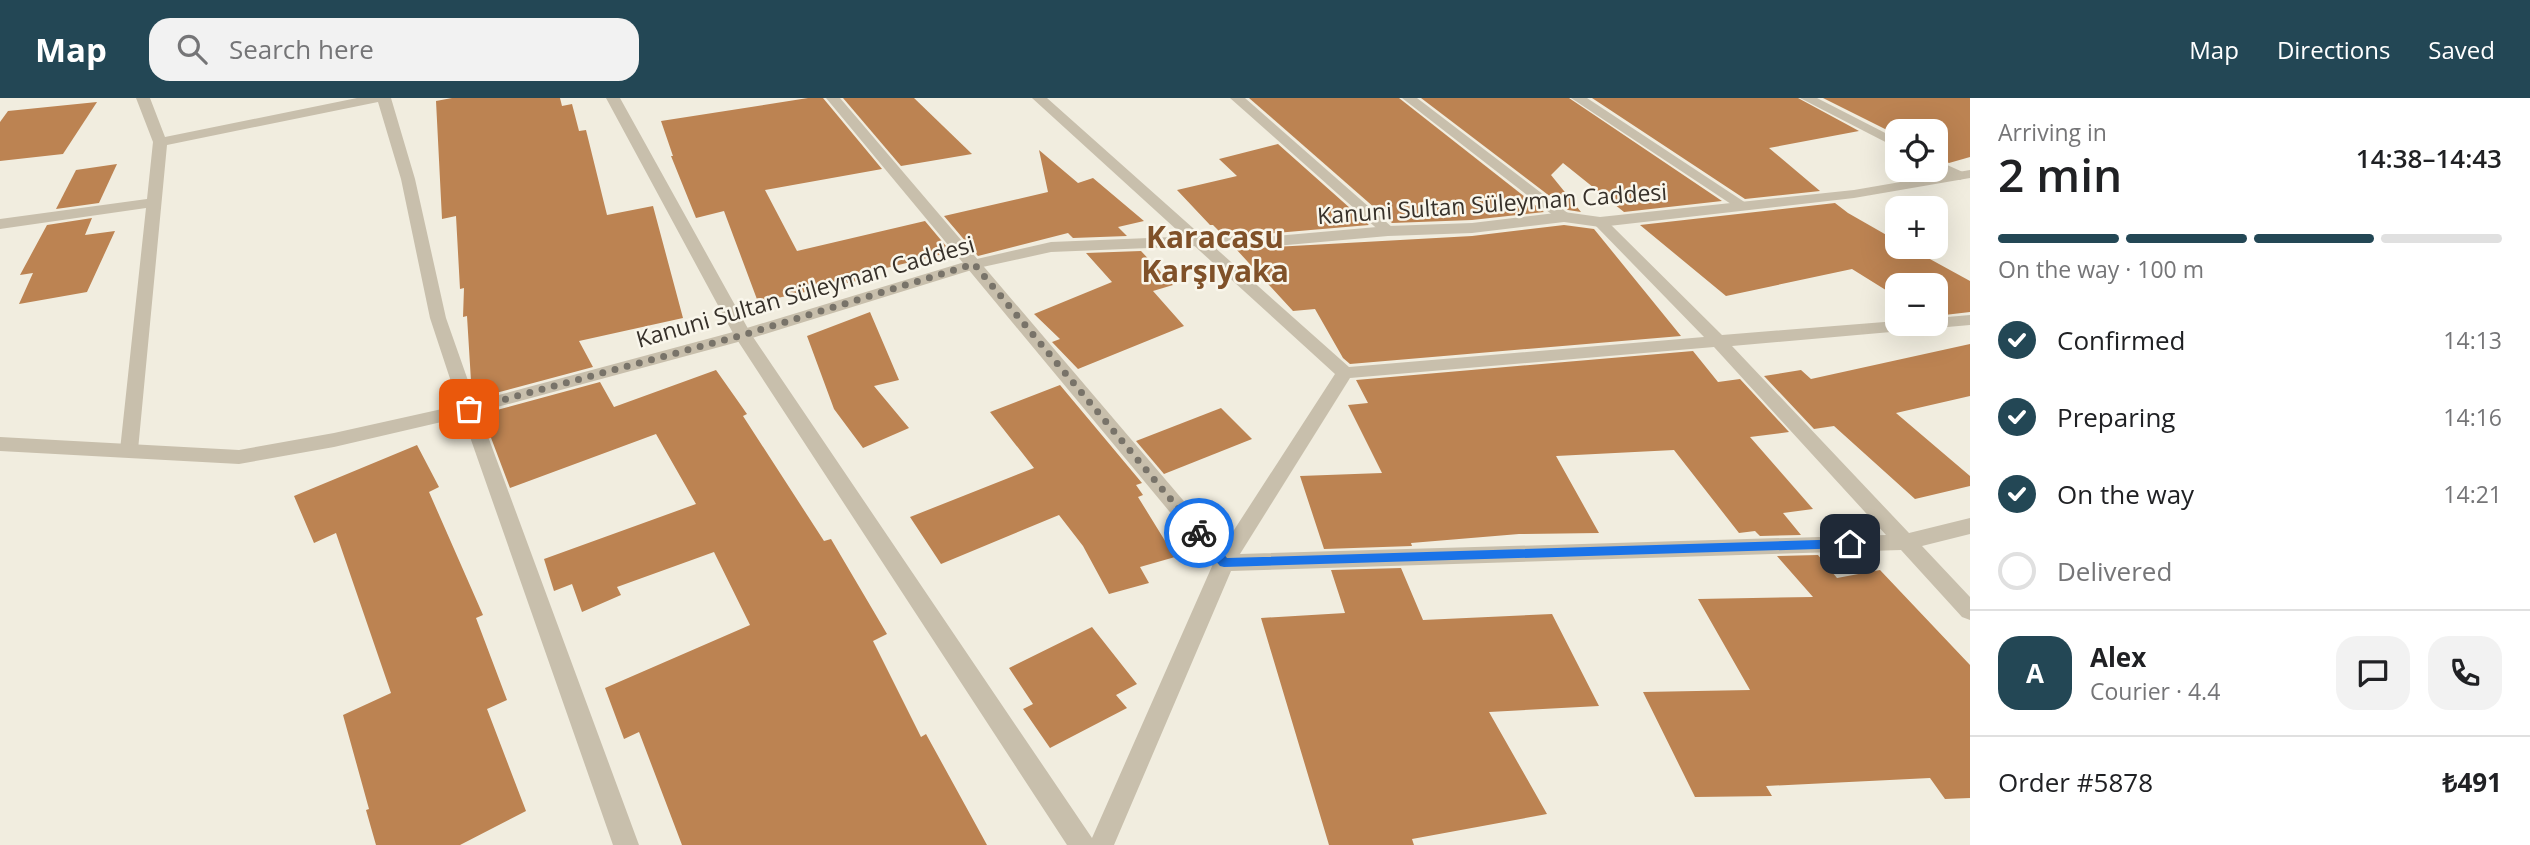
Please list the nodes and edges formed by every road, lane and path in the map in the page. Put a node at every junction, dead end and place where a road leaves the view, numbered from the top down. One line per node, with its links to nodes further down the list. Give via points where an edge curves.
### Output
1 (142, 98): 12 (street)
2 (377, 98): 12 (street)
3 (384, 98): 27 (street, via 408,179 438,318)
4 (613, 98): 24 (street)
5 (833, 98): 22 (street)
6 (1039, 98): 21 (street)
7 (1237, 98): 20 (street)
8 (1409, 98): 17 (street)
9 (1578, 98): 16 (street)
10 (1807, 98): 11 (street)
11 (1885, 138)
12 (160, 142): 15 (street)
13 (1948, 169): 14 (street)
14 (1965, 175): 16 (street, Kanuni Sultan Süleyman Caddesi, via 1854,194)
15 (154, 202): 19 (street); 29 (street)
16 (1742, 205): 18 (street, Kanuni Sultan Süleyman Caddesi)
17 (1564, 217): 18 (street, Kanuni Sultan Süleyman Caddesi); 20 (street, Kanuni Sultan Süleyman Caddesi, via 1472,228)
18 (1600, 222): 25 (street)
19 (0, 223)
20 (1388, 231): 21 (street, Kanuni Sultan Süleyman Caddesi, via 1264,242)
21 (1198, 241): 22 (street, Kanuni Sultan Süleyman Caddesi, via 1051,247); 26 (street)
22 (974, 264): 24 (street, Kanuni Sultan Süleyman Caddesi); 32 (street)
23 (1970, 320): 25 (street)
24 (743, 335): 27 (street, Kanuni Sultan Süleyman Caddesi); 35 (street)
25 (1718, 342): 26 (street); 31 (street)
26 (1345, 373): 32 (street)
27 (469, 409): 29 (street, Kanuni Sultan Süleyman Caddesi, via 239,457); 34 (street)
28 (0, 444): 29 (street, Kanuni Sultan Süleyman Caddesi)
29 (129, 450)
30 (1970, 526): 31 (street)
31 (1905, 542): 32 (street); 33 (street)
32 (1224, 563): 36 (street)
33 (1970, 611)
34 (626, 845)
35 (1082, 845)
36 (1101, 845)

